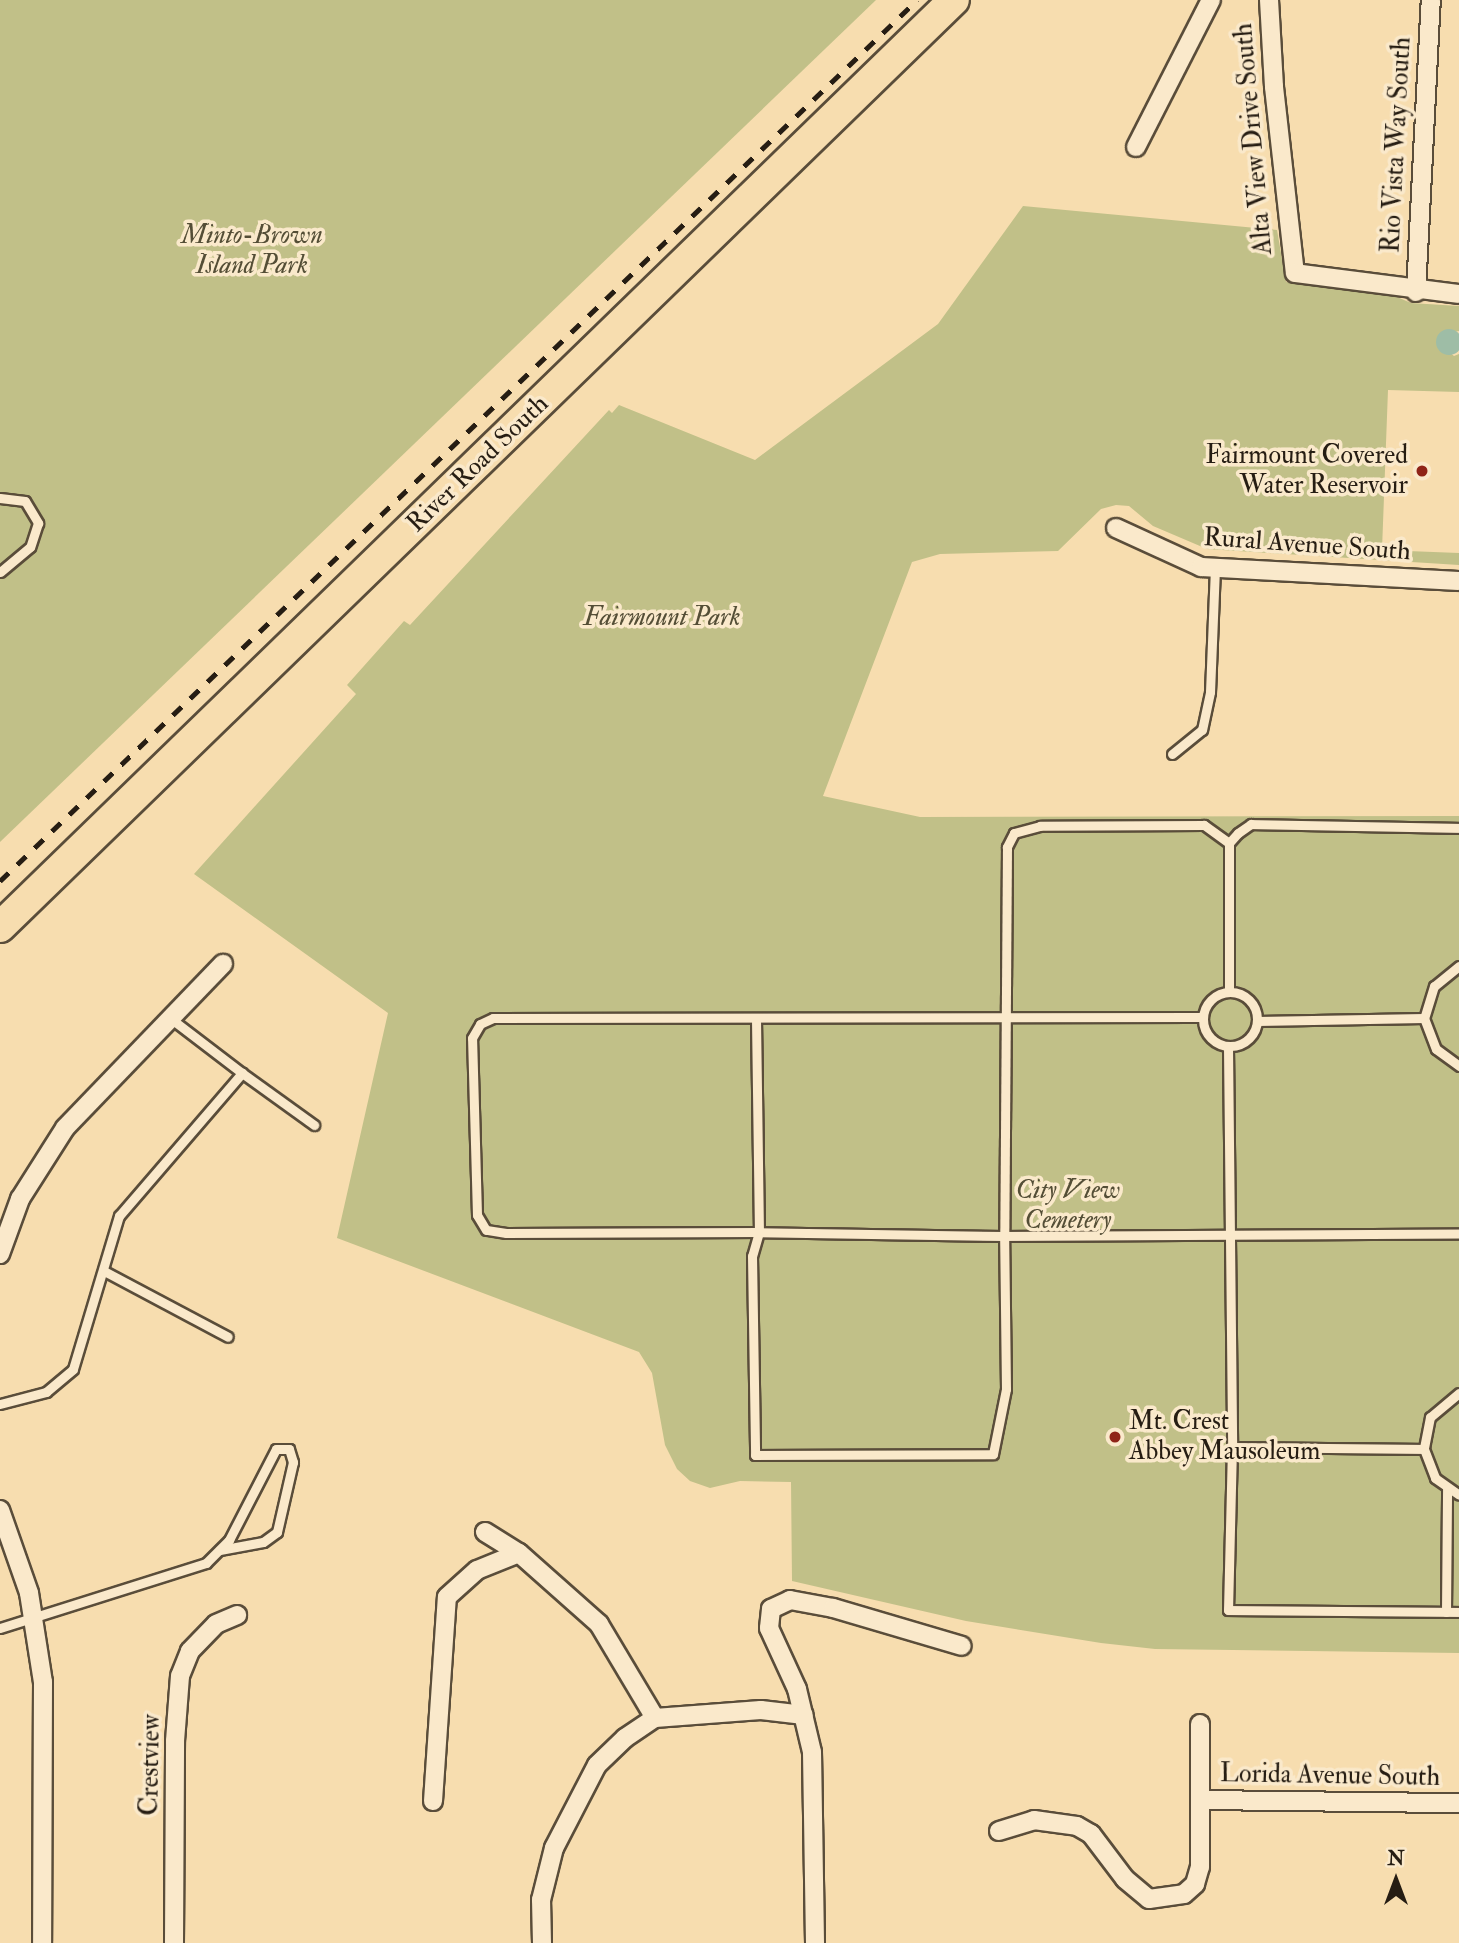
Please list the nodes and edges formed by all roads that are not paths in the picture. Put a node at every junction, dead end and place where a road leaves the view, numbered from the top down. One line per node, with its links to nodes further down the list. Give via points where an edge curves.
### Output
1 (954, 0): 16 (main road, River Road South)
2 (1211, 0): 5 (street)
3 (1269, 0): 6 (street, Alta View Drive South, via 1273,88 1295,273)
4 (1431, 0): 6 (street, Rio Vista Way South)
5 (1136, 147)
6 (1416, 292): 7 (street)
7 (1459, 294)
8 (0, 498): 11 (lane, via 25,501 38,523 30,547)
9 (1116, 528): 10 (street, Rural Avenue South)
10 (1215, 569): 12 (street, Rural Avenue South); 13 (lane, via 1210,692 1202,730)
11 (0, 572)
12 (1459, 582)
13 (1172, 754)
14 (1459, 828): 15 (lane, via 1251,824)
15 (1229, 843): 19 (lane); 20 (lane, via 1204,825 1040,826 1014,833 1007,847 1008,1010)
16 (0, 927)
17 (223, 964): 22 (street)
18 (1459, 966): 23 (lane, via 1434,986)
19 (1229, 992): 21 (lane, via 1210,1000); 25 (lane, via 1252,1003)
20 (1004, 1017): 21 (lane); 24 (lane); 32 (lane)
21 (1202, 1017): 26 (lane, via 1206,1034)
22 (170, 1018): 28 (lane); 34 (street, via 65,1128 20,1199)
23 (1424, 1018): 25 (lane); 27 (lane, via 1436,1049)
24 (756, 1019): 30 (lane); 30 (lane, via 493,1018 480,1024 472,1038 477,1215 486,1230)
25 (1258, 1021): 26 (lane, via 1251,1037)
26 (1228, 1047): 33 (lane)
27 (1459, 1066)
28 (243, 1073): 29 (lane); 35 (lane, via 125,1207)
29 (314, 1125)
30 (759, 1232): 32 (lane); 32 (lane, via 752,1256 755,1455 993,1454 1006,1389)
31 (1459, 1234): 33 (lane)
32 (1004, 1236): 33 (lane)
33 (1229, 1237): 39 (lane)
34 (0, 1254)
35 (104, 1271): 36 (lane); 38 (lane, via 73,1369 46,1392)
36 (228, 1337)
37 (1459, 1393): 40 (lane, via 1430,1417)
38 (0, 1404)
39 (1232, 1447): 40 (lane); 47 (lane, via 1228,1610)
40 (1424, 1449): 41 (lane, via 1427,1464)
41 (1447, 1489): 42 (lane); 47 (lane)
42 (1459, 1495)
43 (0, 1510): 50 (street)
44 (485, 1532): 46 (street)
45 (220, 1550): 45 (lane, via 263,1542 278,1532 293,1462 289,1449 276,1449); 50 (lane, via 188,1570)
46 (519, 1553): 54 (street, via 599,1624); 57 (street, via 477,1570 447,1597)
47 (1446, 1612): 48 (lane)
48 (1459, 1612)
49 (237, 1615): 61 (street, Crestview, via 216,1624 190,1651 180,1676 175,1741)
50 (34, 1619): 51 (lane); 60 (street, via 43,1682)
51 (0, 1628)
52 (962, 1646): 53 (street, via 834,1608 790,1600 775,1604 768,1616 769,1628)
53 (804, 1715): 54 (street, via 761,1710); 63 (street, via 812,1752)
54 (655, 1718): 62 (street, via 597,1765 573,1803 554,1848 541,1900)
55 (1200, 1724): 56 (street)
56 (1201, 1800): 58 (street, Lorida Avenue South); 59 (street, via 1200,1867 1195,1884 1169,1899 1149,1899 1136,1890 1091,1834 1077,1826 1034,1820)
57 (433, 1801)
58 (1459, 1804)
59 (999, 1831)
60 (41, 1943)
61 (174, 1943)
62 (542, 1943)
63 (816, 1943)

